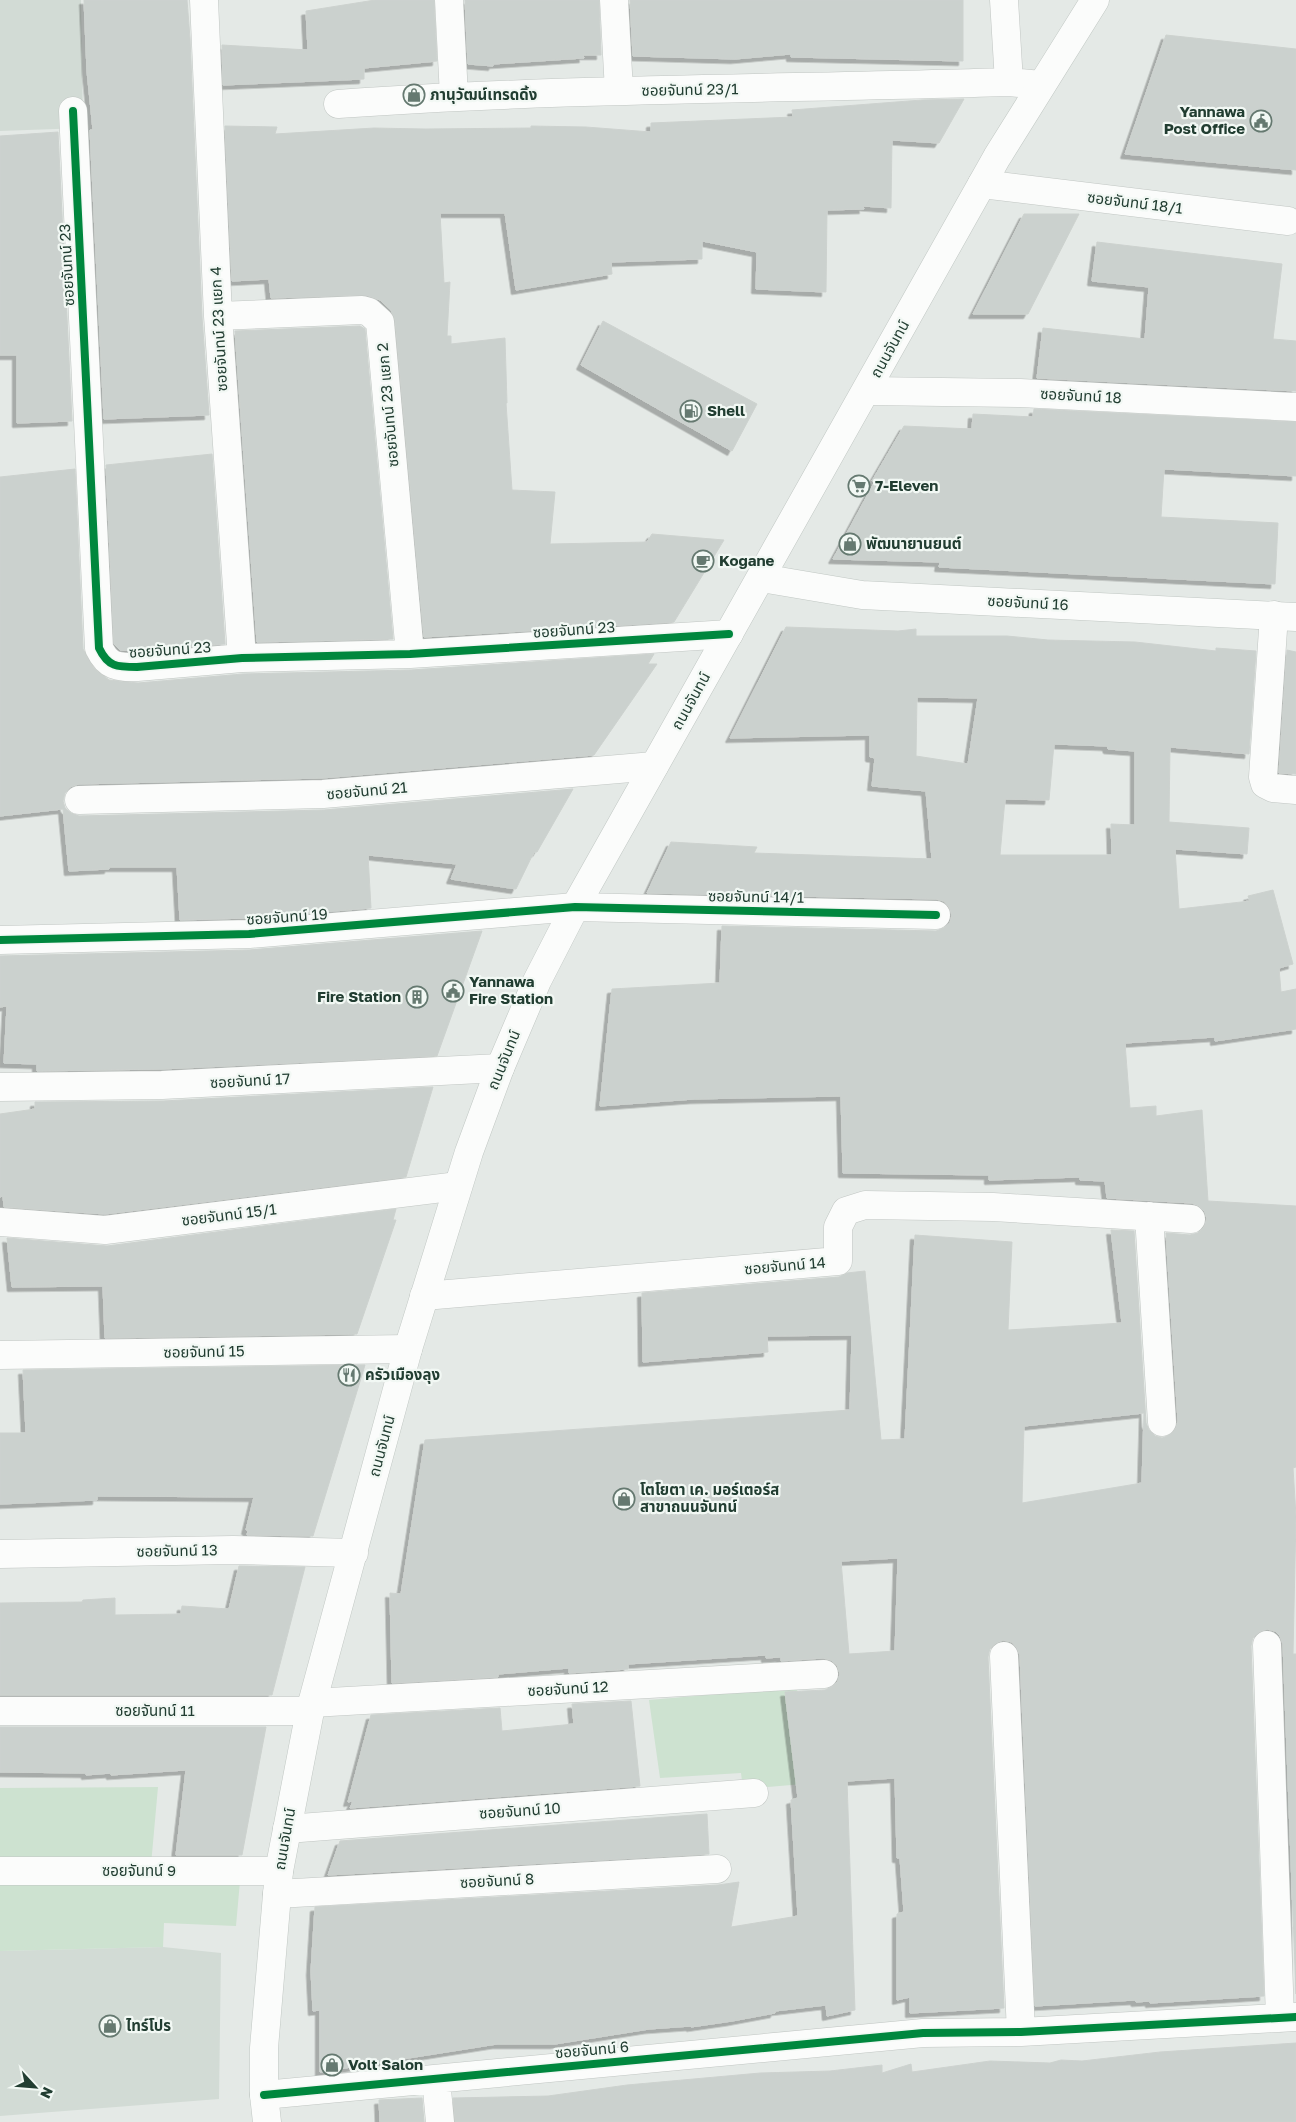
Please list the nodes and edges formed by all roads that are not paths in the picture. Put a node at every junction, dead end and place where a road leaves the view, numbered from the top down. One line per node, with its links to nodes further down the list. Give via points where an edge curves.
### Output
1 (204, 0): 14 (street, ซอยจันทน์ 23 แยก 4)
2 (449, 0): 9 (street)
3 (614, 0): 8 (street)
4 (1004, 0): 6 (street)
5 (1095, 0): 7 (street, ถนนจันทน์)
6 (1009, 82): 7 (street, ซอยจันทน์ 23/1); 8 (street, ซอยจันทน์ 23/1)
7 (1042, 85): 12 (street, ถนนจันทน์)
8 (619, 91): 9 (street, ซอยจันทน์ 23/1)
9 (454, 96): 10 (street, ซอยจันทน์ 23/1)
10 (338, 104)
11 (73, 111): 21 (street, ซอยจันทน์ 23, via 98,648 110,664 122,667)
12 (982, 184): 13 (street, ซอยจันทน์ 18/1); 15 (street, ถนนจันทน์)
13 (1288, 221)
14 (218, 316): 20 (street, ซอยจันทน์ 23 แยก 2, via 362,310 380,322); 21 (street, ซอยจันทน์ 23 แยก 4)
15 (867, 391): 16 (street, ซอยจันทน์ 18, via 1020,394); 17 (street, ถนนจันทน์)
16 (1296, 407)
17 (761, 578): 18 (street, ซอยจันทน์ 16, via 862,595); 19 (street, ถนนจันทน์)
18 (1285, 616): 23 (street, via 1263,777 1265,784 1272,788)
19 (729, 634): 20 (street, ซอยจันทน์ 23); 22 (street, ถนนจันทน์)
20 (410, 654): 21 (street, ซอยจันทน์ 23)
21 (242, 658)
22 (654, 766): 24 (street, ซอยจันทน์ 21, via 323,794); 25 (street, ถนนจันทน์)
23 (1296, 790)
24 (79, 800)
25 (575, 907): 26 (street, ซอยจันทน์ 14/1); 27 (street, ซอยจันทน์ 19, via 249,934); 28 (street, ถนนจันทน์, via 537,981)
26 (936, 915)
27 (0, 940)
28 (500, 1068): 29 (street, ซอยจันทน์ 17, via 162,1085); 30 (street, ถนนจันทน์)
29 (0, 1087)
30 (458, 1186): 33 (street, ซอยจันทน์ 15/1, via 105,1230); 34 (street, ถนนจันทน์)
31 (1149, 1216): 32 (street, ซอยจันทน์ 14); 34 (street, ซอยจันทน์ 14, via 993,1207 865,1205 846,1211 838,1227 838,1261); 37 (street)
32 (1192, 1219)
33 (0, 1222)
34 (424, 1296): 35 (street, ถนนจันทน์)
35 (408, 1349): 36 (street, ซอยจันทน์ 15); 38 (street, ถนนจันทน์)
36 (0, 1354)
37 (1162, 1422)
38 (354, 1552): 39 (street, ซอยจันทน์ 13, via 233,1550); 43 (street, ถนนจันทน์)
39 (0, 1554)
40 (1267, 1645): 50 (street)
41 (1004, 1656): 51 (street)
42 (824, 1674): 43 (street, ซอยจันทน์ 12)
43 (311, 1707): 44 (street, ซอยจันทน์ 11); 46 (street, ถนนจันทน์)
44 (0, 1711)
45 (754, 1794): 46 (street, ซอยจันทน์ 10)
46 (286, 1829): 49 (street, ถนนจันทน์)
47 (717, 1869): 49 (street, ซอยจันทน์ 8)
48 (0, 1871): 49 (street, ซอยจันทน์ 9)
49 (278, 1883): 53 (street, ถนนจันทน์, via 264,2048)
50 (1288, 2018): 51 (street, ซอยจันทน์ 6)
51 (1020, 2032): 52 (street, ซอยจันทน์ 6, via 922,2033)
52 (436, 2079): 53 (street, ซอยจันทน์ 6); 55 (street)
53 (264, 2095): 54 (street, ถนนจันทน์)
54 (267, 2122)
55 (440, 2122)

